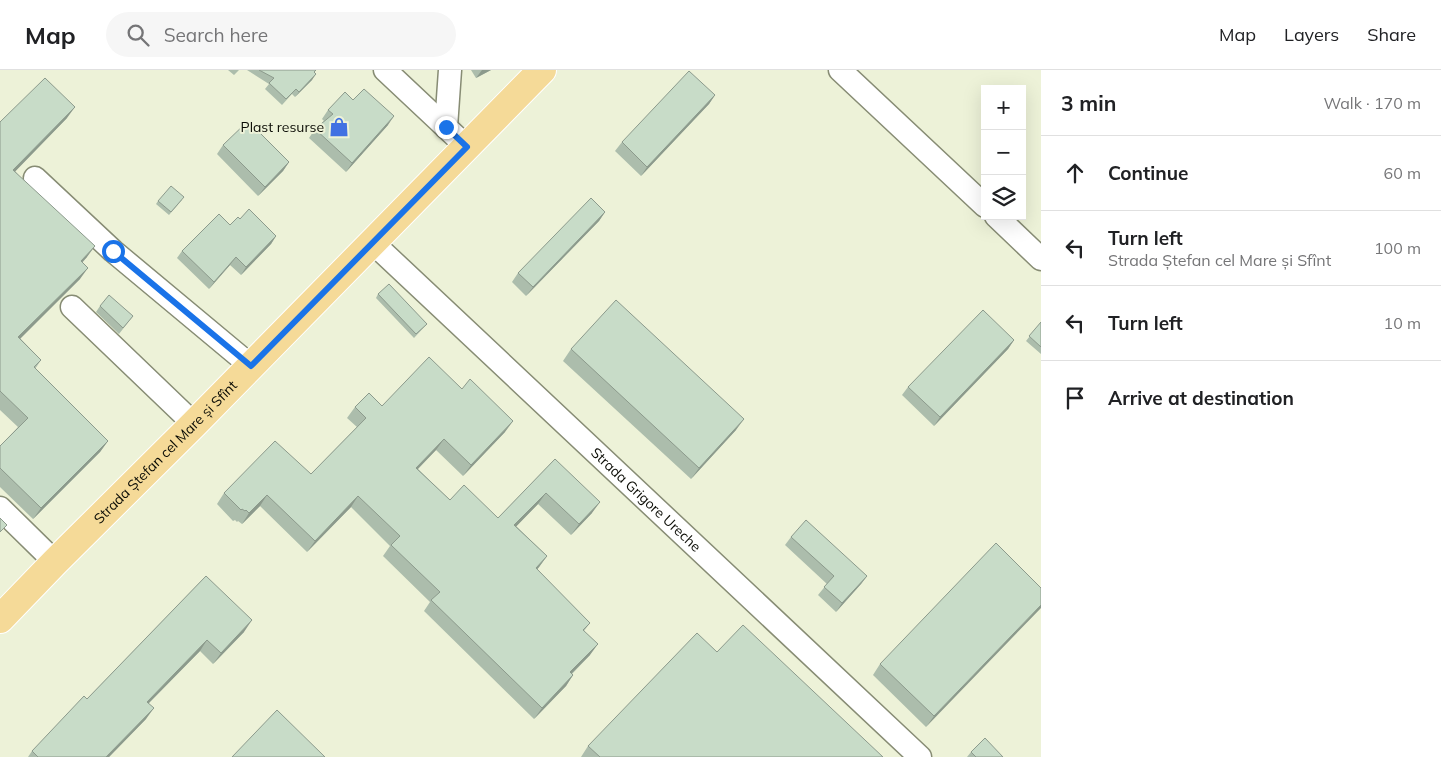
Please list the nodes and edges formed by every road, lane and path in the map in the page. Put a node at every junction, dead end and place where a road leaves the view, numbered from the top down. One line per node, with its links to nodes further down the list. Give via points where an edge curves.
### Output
1 (385, 70): 5 (street)
2 (450, 70): 5 (street)
3 (542, 70): 6 (main road, Strada Ștefan cel Mare și Sfînt)
4 (840, 70): 8 (street)
5 (446, 127): 6 (street)
6 (467, 147): 10 (main road, Strada Ștefan cel Mare și Sfînt)
7 (34, 178): 13 (street, via 113,251)
8 (981, 202)
9 (1000, 220): 11 (street)
10 (372, 242): 13 (main road, Strada Ștefan cel Mare și Sfînt); 18 (street, Strada Grigore Ureche)
11 (1041, 259)
12 (72, 307): 14 (street)
13 (251, 366): 14 (main road, Strada Ștefan cel Mare și Sfînt)
14 (194, 424): 16 (main road, Strada Ștefan cel Mare și Sfînt)
15 (0, 508): 16 (street)
16 (55, 562): 17 (main road, Strada Ștefan cel Mare și Sfînt)
17 (0, 619)
18 (920, 757)

